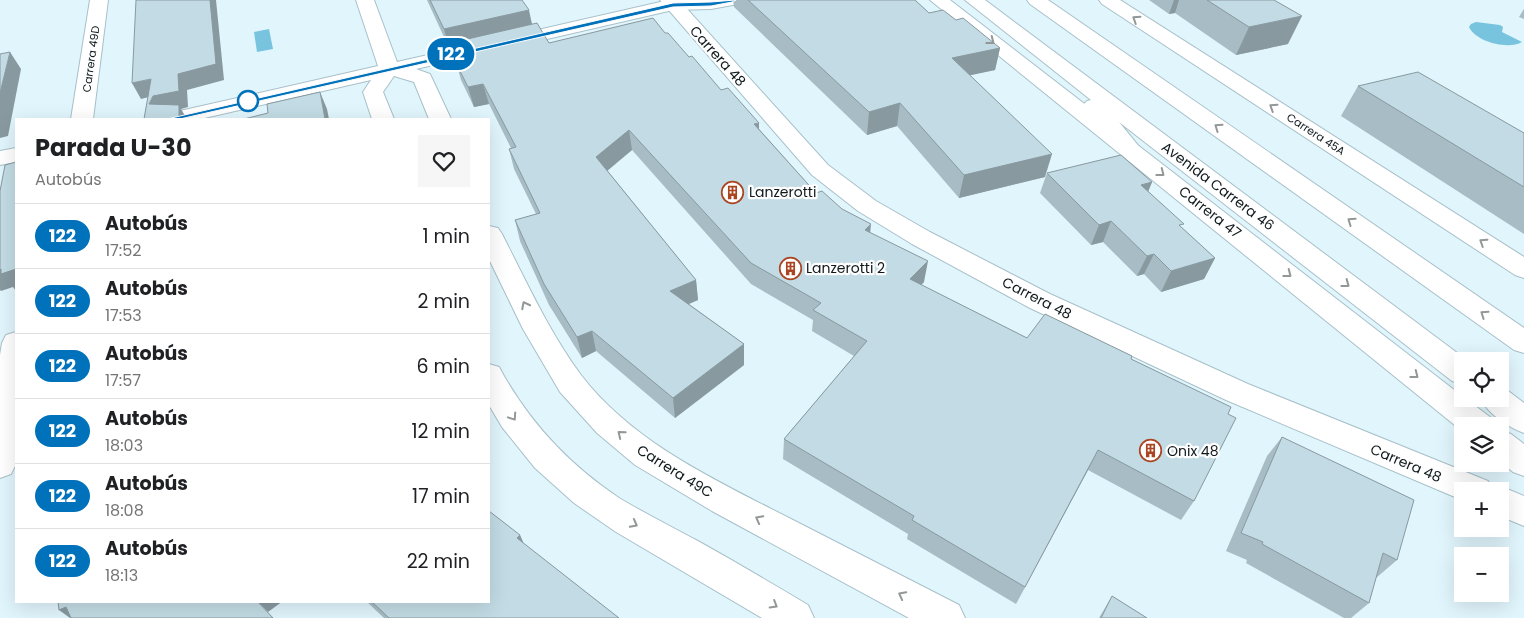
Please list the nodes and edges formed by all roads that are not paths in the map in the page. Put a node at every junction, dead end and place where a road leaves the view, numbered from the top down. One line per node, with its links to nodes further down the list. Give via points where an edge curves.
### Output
1 (99, 0): 13 (street, Carrera 49D)
2 (365, 0): 11 (street)
3 (732, 0): 9 (street, via 711,4)
4 (939, 0): 17 (street, Carrera 47, one-way to 17)
5 (974, 0): 12 (street, Avenida Carrera 46)
6 (1036, 0): 10 (street)
7 (1049, 0): 10 (street, via 1109,40)
8 (1108, 0): 21 (street, Carrera 45A, one-way to 8)
9 (675, 2): 11 (street); 34 (street, Carrera 48, via 820,170 867,206 1040,301 1237,392)
10 (1107, 49): 24 (street, one-way to 10)
11 (389, 68): 14 (street); 15 (street, via 373,92); 16 (street, via 423,78)
12 (1065, 70): 17 (street); 26 (street, Avenida Carrera 46, one-way to 26)
13 (82, 118)
14 (175, 118)
15 (383, 118)
16 (440, 118)
17 (1130, 149): 29 (street, Carrera 47, one-way to 29)
18 (15, 155): 19 (street)
19 (0, 158)
20 (490, 236): 38 (street, Carrera 49C, one-way to 20, via 724,501 646,455 608,424 571,384 537,329)
21 (1524, 269)
22 (15, 328): 23 (street)
23 (0, 333)
24 (1524, 342)
25 (15, 351): 33 (street)
26 (1454, 367)
27 (490, 378): 37 (street, one-way to 37, via 522,431 581,488 626,520)
28 (1507, 407): 30 (street)
29 (1468, 417)
30 (1524, 420)
31 (1509, 450): 32 (street)
32 (1524, 462)
33 (0, 464)
34 (1454, 482)
35 (1509, 505): 36 (street)
36 (1524, 511)
37 (796, 618)
38 (946, 618)

